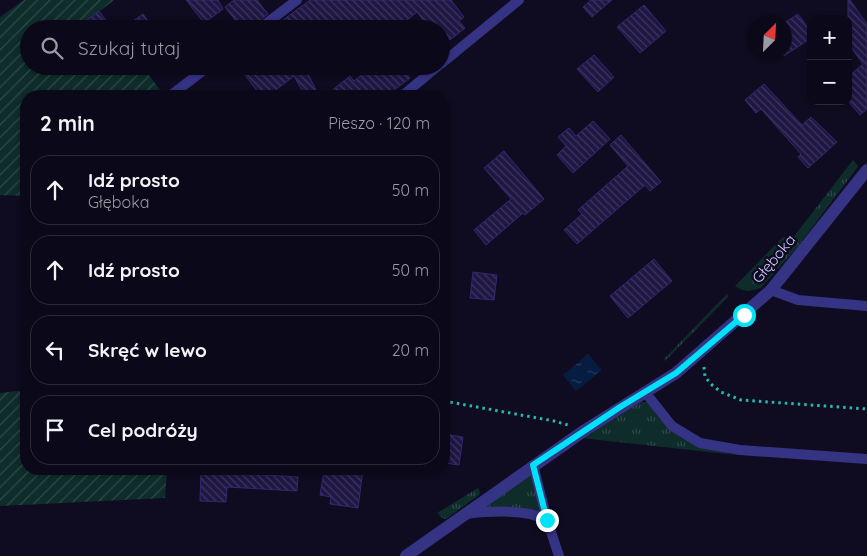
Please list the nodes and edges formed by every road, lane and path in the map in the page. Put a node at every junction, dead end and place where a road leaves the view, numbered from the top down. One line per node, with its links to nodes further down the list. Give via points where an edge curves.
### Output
1 (297, 0): 3 (lane)
2 (518, 0): 4 (lane)
3 (271, 20)
4 (450, 57)
5 (197, 75): 7 (lane)
6 (427, 75): 8 (lane)
7 (178, 90)
8 (409, 90)
9 (867, 170): 10 (street, Głęboka)
10 (770, 290): 11 (lane, via 798,300); 12 (street, Głęboka)
11 (867, 306)
12 (702, 352): 13 (street, Głęboka); 15 (path, via 706,377 731,397 756,402)
13 (645, 392): 16 (street, Głęboka); 17 (lane, via 672,426 700,443 740,450)
14 (450, 402): 16 (path, via 554,421)
15 (867, 409)
16 (585, 430): 18 (street, Głęboka)
17 (867, 459)
18 (533, 465): 19 (street, Głęboka); 20 (lane)
19 (463, 515): 20 (lane, via 519,512); 21 (street, Głęboka)
20 (547, 520): 22 (lane)
21 (406, 556)
22 (559, 556)

